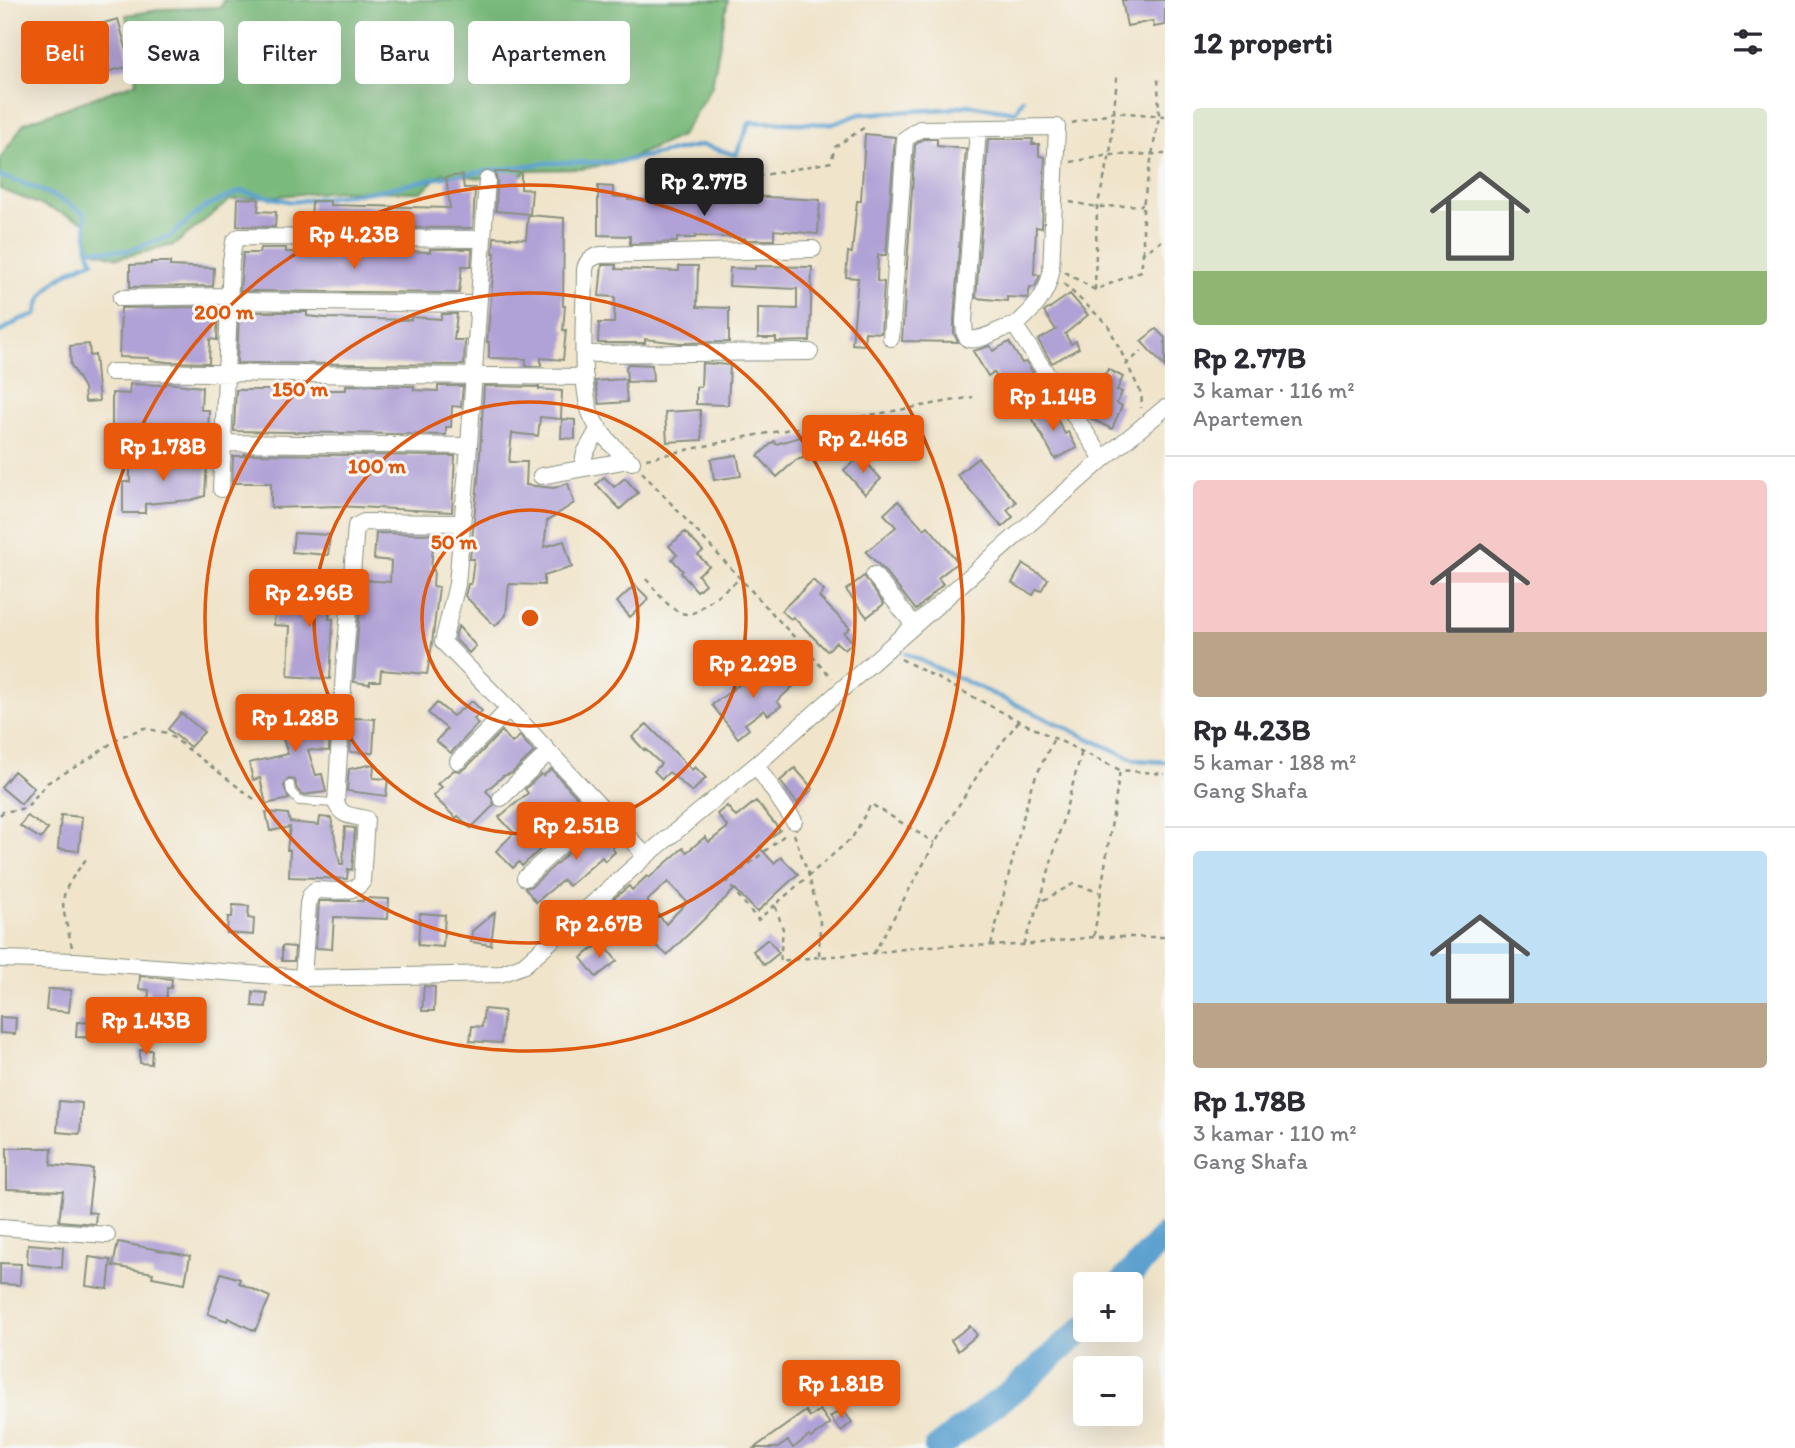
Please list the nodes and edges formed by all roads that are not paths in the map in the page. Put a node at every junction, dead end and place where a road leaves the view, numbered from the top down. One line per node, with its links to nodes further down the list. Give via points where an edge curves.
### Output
1 (978, 128): 8 (street, via 965,334 978,340); 8 (street, via 1057,127 1048,286); 9 (street, via 920,130 905,139)
2 (487, 180): 3 (street)
3 (482, 239): 6 (street, via 237,237); 7 (street)
4 (813, 249): 11 (street, via 591,258 585,269)
5 (121, 298): 6 (street)
6 (229, 298): 7 (street); 14 (street)
7 (477, 304): 13 (street)
8 (1016, 326): 21 (street)
9 (891, 338)
10 (810, 352): 11 (street)
11 (585, 354): 15 (street)
12 (111, 372): 14 (street)
13 (473, 374): 14 (street); 15 (street); 20 (street)
14 (225, 375): 18 (street)
15 (585, 377): 17 (street, via 590,412)
16 (1158, 417): 21 (street)
17 (599, 428): 22 (street); 22 (street, via 630,461)
18 (223, 443): 19 (street); 20 (street); 24 (street)
19 (123, 444)
20 (470, 446): 25 (street)
21 (1103, 459): 27 (street)
22 (582, 468): 23 (street)
23 (541, 476)
24 (221, 489)
25 (462, 523): 28 (street, via 457,584 443,642); 34 (street, via 364,522 356,526)
26 (874, 575): 27 (street)
27 (914, 625): 31 (street)
28 (509, 709): 29 (street); 30 (street)
29 (549, 752): 33 (street); 35 (street)
30 (458, 761)
31 (756, 765): 36 (street); 37 (street)
32 (290, 785): 34 (lane, via 299,802)
33 (501, 798)
34 (336, 803): 40 (street, via 341,812 366,819 362,882 357,888 316,890 310,896)
35 (601, 808): 37 (street); 38 (street)
36 (794, 821)
37 (646, 856): 40 (street, via 511,972)
38 (525, 878)
39 (0, 960): 40 (street)
40 (303, 978)
41 (0, 1227): 42 (street)
42 (107, 1235)

